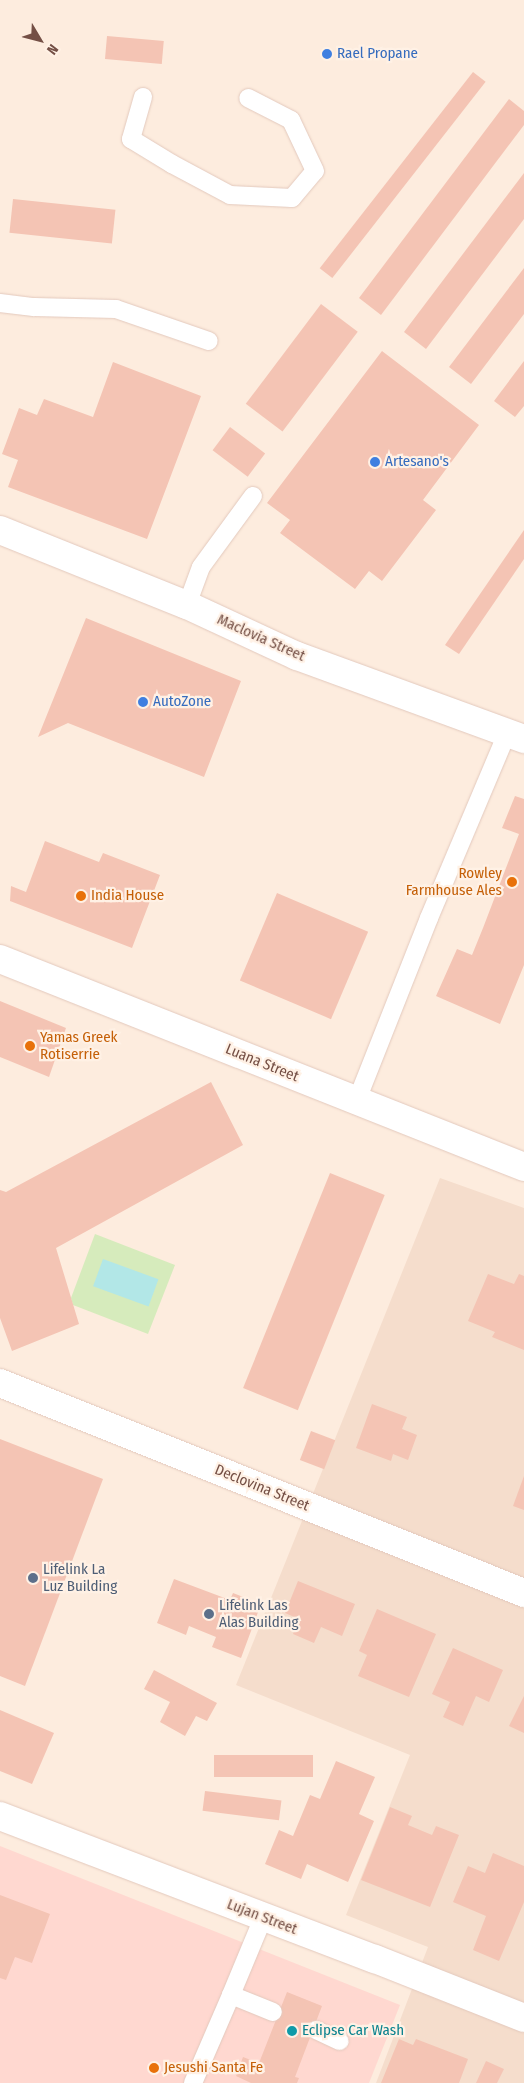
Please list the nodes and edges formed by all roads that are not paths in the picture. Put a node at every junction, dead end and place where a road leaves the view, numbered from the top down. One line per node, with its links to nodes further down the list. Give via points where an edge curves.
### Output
1 (143, 97): 2 (lane, via 131,139 230,195 292,198 315,171 291,120)
2 (248, 98)
3 (0, 303): 4 (lane, via 116,309)
4 (210, 341)
5 (253, 496): 7 (lane, via 201,567)
6 (0, 530): 7 (street, Maclovia Street)
7 (187, 605): 8 (street, Maclovia Street, via 298,656)
8 (516, 736): 10 (lane, via 429,918)
9 (0, 959): 10 (street, Luana Street)
10 (357, 1100): 11 (street, Luana Street)
11 (524, 1167)
12 (0, 1383): 13 (street, Declovina Street)
13 (524, 1594)
14 (0, 1816): 15 (street, Lujan Street)
15 (263, 1918): 16 (lane); 18 (street, Lujan Street, via 375,1958)
16 (231, 1995): 17 (lane); 21 (lane)
17 (273, 2012)
18 (524, 2018)
19 (316, 2030): 20 (lane)
20 (340, 2041)
21 (194, 2083)

